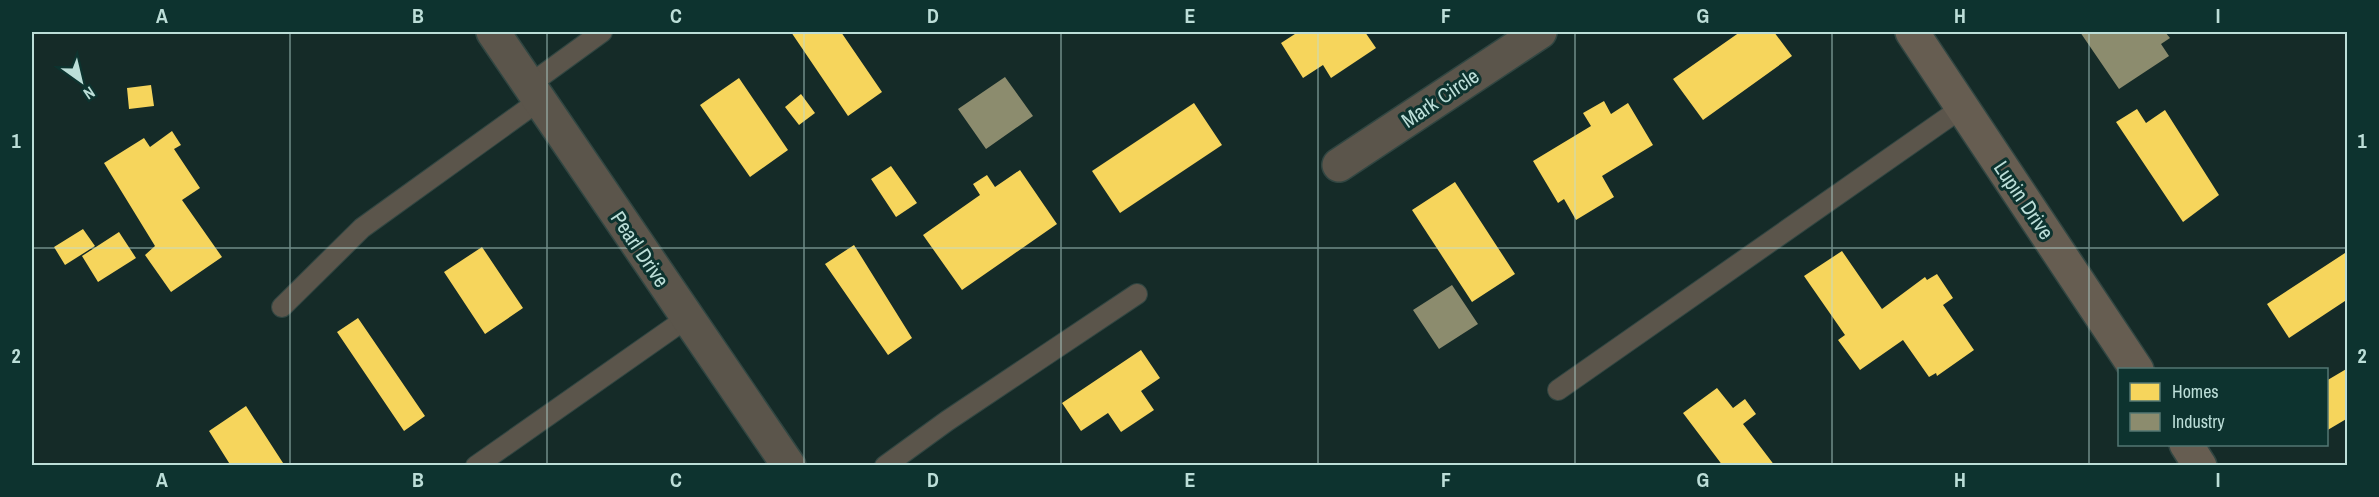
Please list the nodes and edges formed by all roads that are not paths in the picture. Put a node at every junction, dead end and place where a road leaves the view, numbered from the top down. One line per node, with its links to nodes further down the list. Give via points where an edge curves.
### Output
1 (493, 32): 5 (street, Pearl Drive)
2 (602, 32): 5 (lane)
3 (1540, 32): 7 (street, Mark Circle)
4 (1911, 32): 6 (street, Lupin Drive)
5 (535, 93): 9 (lane, via 362,228); 10 (street, Pearl Drive)
6 (1963, 107): 11 (street, Lupin Drive); 12 (lane)
7 (1339, 165)
8 (1137, 294): 16 (lane)
9 (282, 307)
10 (687, 318): 14 (lane); 15 (street, Pearl Drive)
11 (2136, 368)
12 (1558, 390)
13 (2187, 446): 17 (street)
14 (476, 465)
15 (789, 465)
16 (885, 465)
17 (2200, 465)

